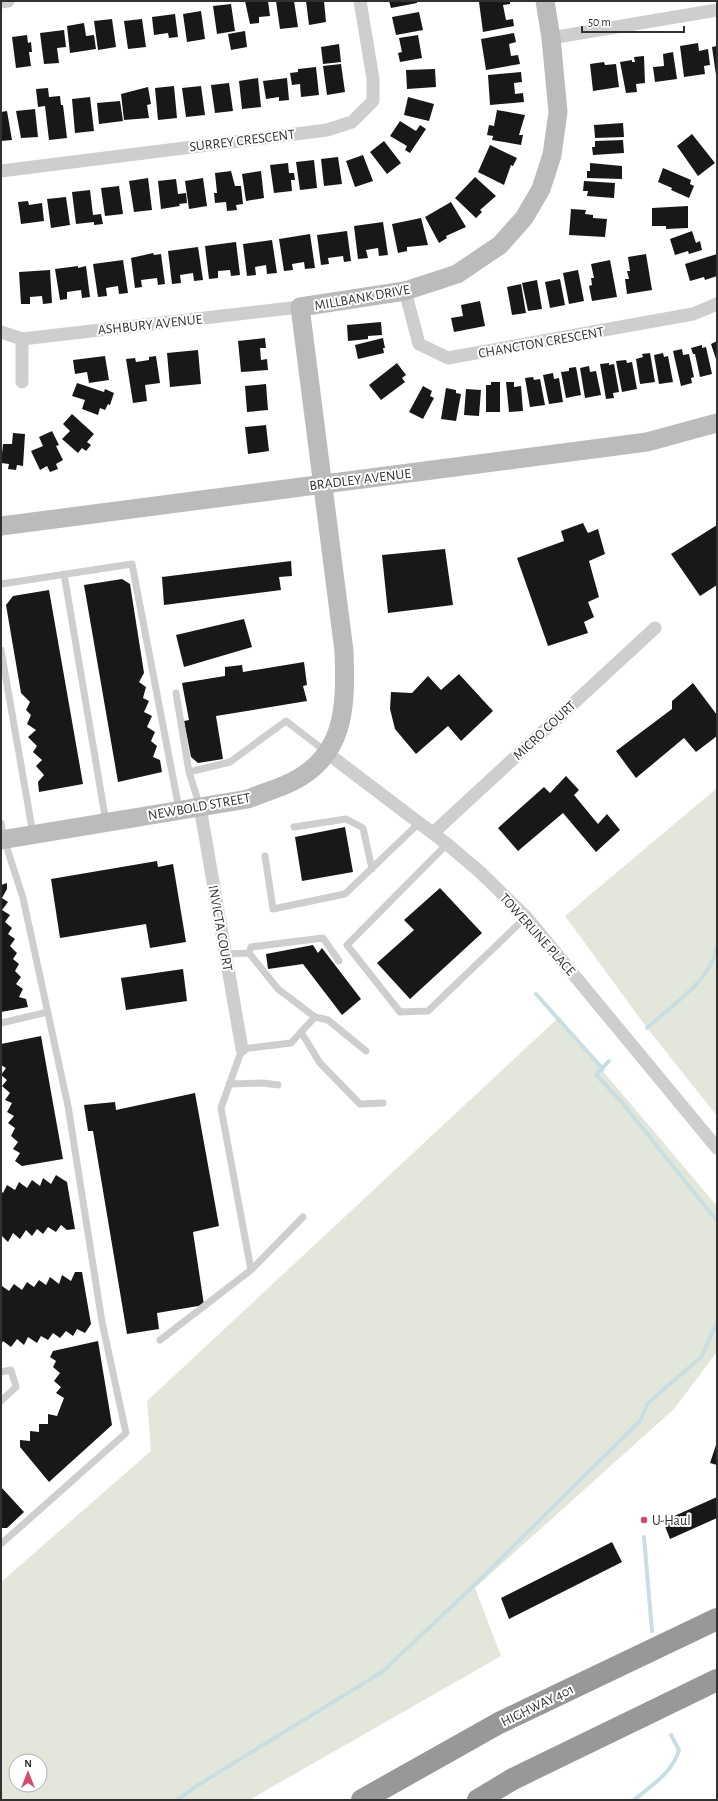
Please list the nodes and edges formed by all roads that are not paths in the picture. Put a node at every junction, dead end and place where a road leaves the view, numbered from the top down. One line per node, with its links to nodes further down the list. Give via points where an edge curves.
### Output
1 (8, 1): 4 (street)
2 (360, 1): 7 (street, SURREY CRESCENT, via 373,79 373,101 352,122 327,130)
3 (545, 1): 6 (street, MILLBANK DRIVE)
4 (1, 2)
5 (717, 10): 6 (street)
6 (551, 38): 8 (street, MILLBANK DRIVE, via 558,112 552,155 541,189 524,218 500,245 457,274)
7 (1, 171)
8 (405, 291): 9 (street, CHANCTON CRESCENT, via 419,344 448,358 693,314); 10 (street, MILLBANK DRIVE)
9 (717, 304)
10 (300, 307): 12 (street, ASHBURY AVENUE); 15 (street, MILLBANK DRIVE)
11 (1, 332): 12 (street, ASHBURY AVENUE)
12 (22, 339): 13 (street)
13 (22, 382)
14 (717, 423): 15 (street, BRADLEY AVENUE, via 647,442)
15 (322, 484): 16 (street, BRADLEY AVENUE); 22 (street, NEWBOLD STREET, via 344,651 345,692 338,733)
16 (1, 526)
17 (64, 574): 18 (lane); 25 (lane, via 132,564); 26 (lane)
18 (1, 584)
19 (655, 628): 29 (street, MICRO COURT)
20 (1, 650): 31 (lane)
21 (176, 694): 23 (lane)
22 (327, 753): 23 (lane, via 286,721 230,762); 24 (street, NEWBOLD STREET, via 308,772 286,785 248,799); 27 (street, TOWERLINE PLACE)
23 (189, 772): 24 (lane)
24 (200, 807): 25 (street, NEWBOLD STREET); 37 (street, INVICTA COURT)
25 (179, 810): 26 (street, NEWBOLD STREET)
26 (106, 822): 31 (street, NEWBOLD STREET)
27 (419, 823): 29 (street, TOWERLINE PLACE); 34 (lane)
28 (294, 827): 34 (lane, via 346,819 363,828)
29 (434, 833): 32 (street, TOWERLINE PLACE)
30 (2, 834): 31 (street, NEWBOLD STREET); 39 (lane, via 23,898)
31 (33, 834)
32 (447, 844): 35 (street, TOWERLINE PLACE); 35 (lane, via 347,945 400,1012 428,1011)
33 (265, 856): 34 (lane, via 274,909 345,894)
34 (372, 869)
35 (526, 917): 48 (street, TOWERLINE PLACE)
36 (249, 953): 37 (lane); 38 (lane, via 251,947 323,938); 40 (lane, via 278,988)
37 (226, 954): 43 (street, INVICTA COURT)
38 (339, 961)
39 (48, 1012): 41 (lane); 54 (lane, via 68,1106 102,1322 126,1433)
40 (315, 1017): 42 (lane); 44 (lane, via 328,1020)
41 (1, 1022)
42 (301, 1032): 43 (lane, via 291,1043); 47 (lane, via 320,1063 360,1104)
43 (242, 1049): 45 (lane)
44 (366, 1051)
45 (229, 1084): 46 (lane); 50 (lane, via 221,1108)
46 (278, 1085)
47 (383, 1103)
48 (717, 1148)
49 (303, 1217): 50 (lane)
50 (251, 1270): 51 (lane)
51 (160, 1340)
52 (1, 1372): 53 (lane, via 11,1370 16,1387)
53 (1, 1401)
54 (1, 1544)
55 (717, 1619): 57 (highway, HIGHWAY 401, via 499,1723)
56 (717, 1680): 58 (highway, via 513,1779)
57 (362, 1800)
58 (478, 1800)

